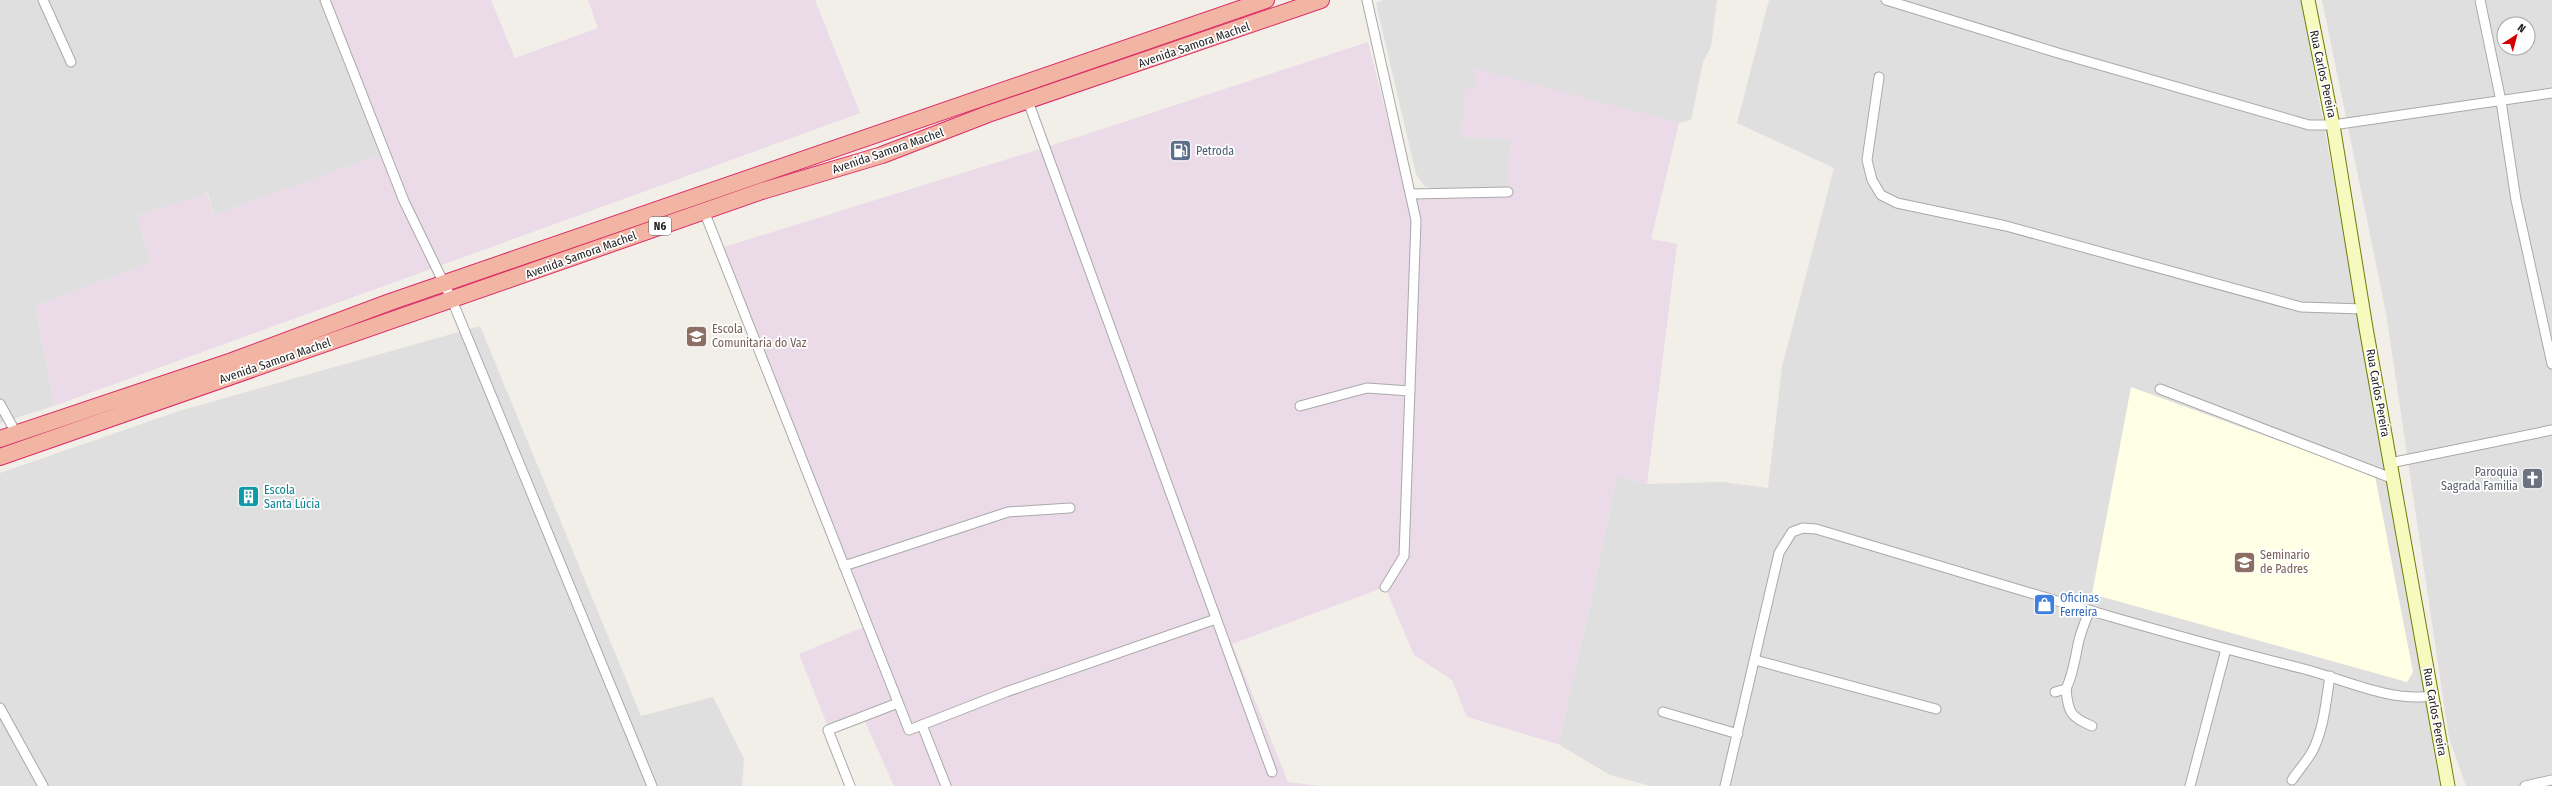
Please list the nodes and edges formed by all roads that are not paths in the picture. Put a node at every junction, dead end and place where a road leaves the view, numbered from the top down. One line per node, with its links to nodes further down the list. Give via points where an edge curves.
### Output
1 (43, 0): 9 (street)
2 (325, 0): 18 (street, via 404,200)
3 (1266, 0): 18 (highway, Avenida Samora Machel / N6)
4 (1321, 0): 12 (highway, Avenida Samora Machel / N6)
5 (1367, 0): 16 (street)
6 (1886, 0): 14 (street, via 2299,123)
7 (2308, 0): 14 (main road, Rua Carlos Pereira)
8 (2480, 0): 13 (street)
9 (70, 62)
10 (1879, 77): 20 (street, via 1867,160 1872,180 1881,195 1898,203 2006,226 2301,307)
11 (2552, 93): 13 (street)
12 (1028, 101): 17 (highway, Avenida Samora Machel / N6, via 882,155); 36 (street)
13 (2501, 101): 14 (street); 21 (street, via 2516,200)
14 (2333, 125): 20 (main road, Rua Carlos Pereira)
15 (1508, 192): 16 (street)
16 (1412, 194): 23 (street, via 1416,220)
17 (704, 211): 19 (highway, Avenida Samora Machel / N6); 33 (street)
18 (445, 284): 19 (street); 27 (highway, Avenida Samora Machel / N6, via 334,322 232,361)
19 (452, 300): 29 (highway, Avenida Samora Machel / N6); 54 (street)
20 (2363, 309): 30 (main road, Rua Carlos Pereira)
21 (2552, 364)
22 (2160, 389): 31 (street)
23 (1410, 391): 25 (street, via 1367,388); 34 (street, via 1404,556)
24 (0, 404): 27 (street)
25 (1300, 406)
26 (2552, 430): 30 (street)
27 (16, 433): 28 (highway, Avenida Samora Machel / N6)
28 (0, 439)
29 (0, 457)
30 (2390, 463): 31 (main road, Rua Carlos Pereira)
31 (2394, 479): 42 (main road, Rua Carlos Pereira)
32 (1070, 508): 33 (street, via 1008,512)
33 (844, 566): 43 (street)
34 (1385, 587)
35 (2090, 610): 37 (street); 38 (street, via 1816,529 1803,528 1792,532 1779,554); 40 (street, via 2079,640 2076,666)
36 (1216, 618): 47 (street, via 1006,692); 50 (street)
37 (2226, 650): 39 (street); 58 (street)
38 (1755, 660): 45 (street); 49 (street)
39 (2330, 676): 42 (street, via 2398,697); 51 (street, via 2317,739)
40 (2066, 688): 41 (street); 48 (street, via 2071,713 2076,720)
41 (2055, 692)
42 (2432, 696): 59 (main road, Rua Carlos Pereira)
43 (898, 703): 47 (street, via 909,730); 55 (street, via 828,730)
44 (0, 708): 53 (street)
45 (1936, 708)
46 (1663, 712): 49 (street)
47 (922, 725): 56 (street)
48 (2092, 726)
49 (1738, 734): 57 (street)
50 (1272, 772)
51 (2292, 780)
52 (2552, 780): 60 (street)
53 (43, 786)
54 (652, 786)
55 (850, 786)
56 (946, 786)
57 (1725, 786)
58 (2190, 786)
59 (2448, 786)
60 (2525, 786)

